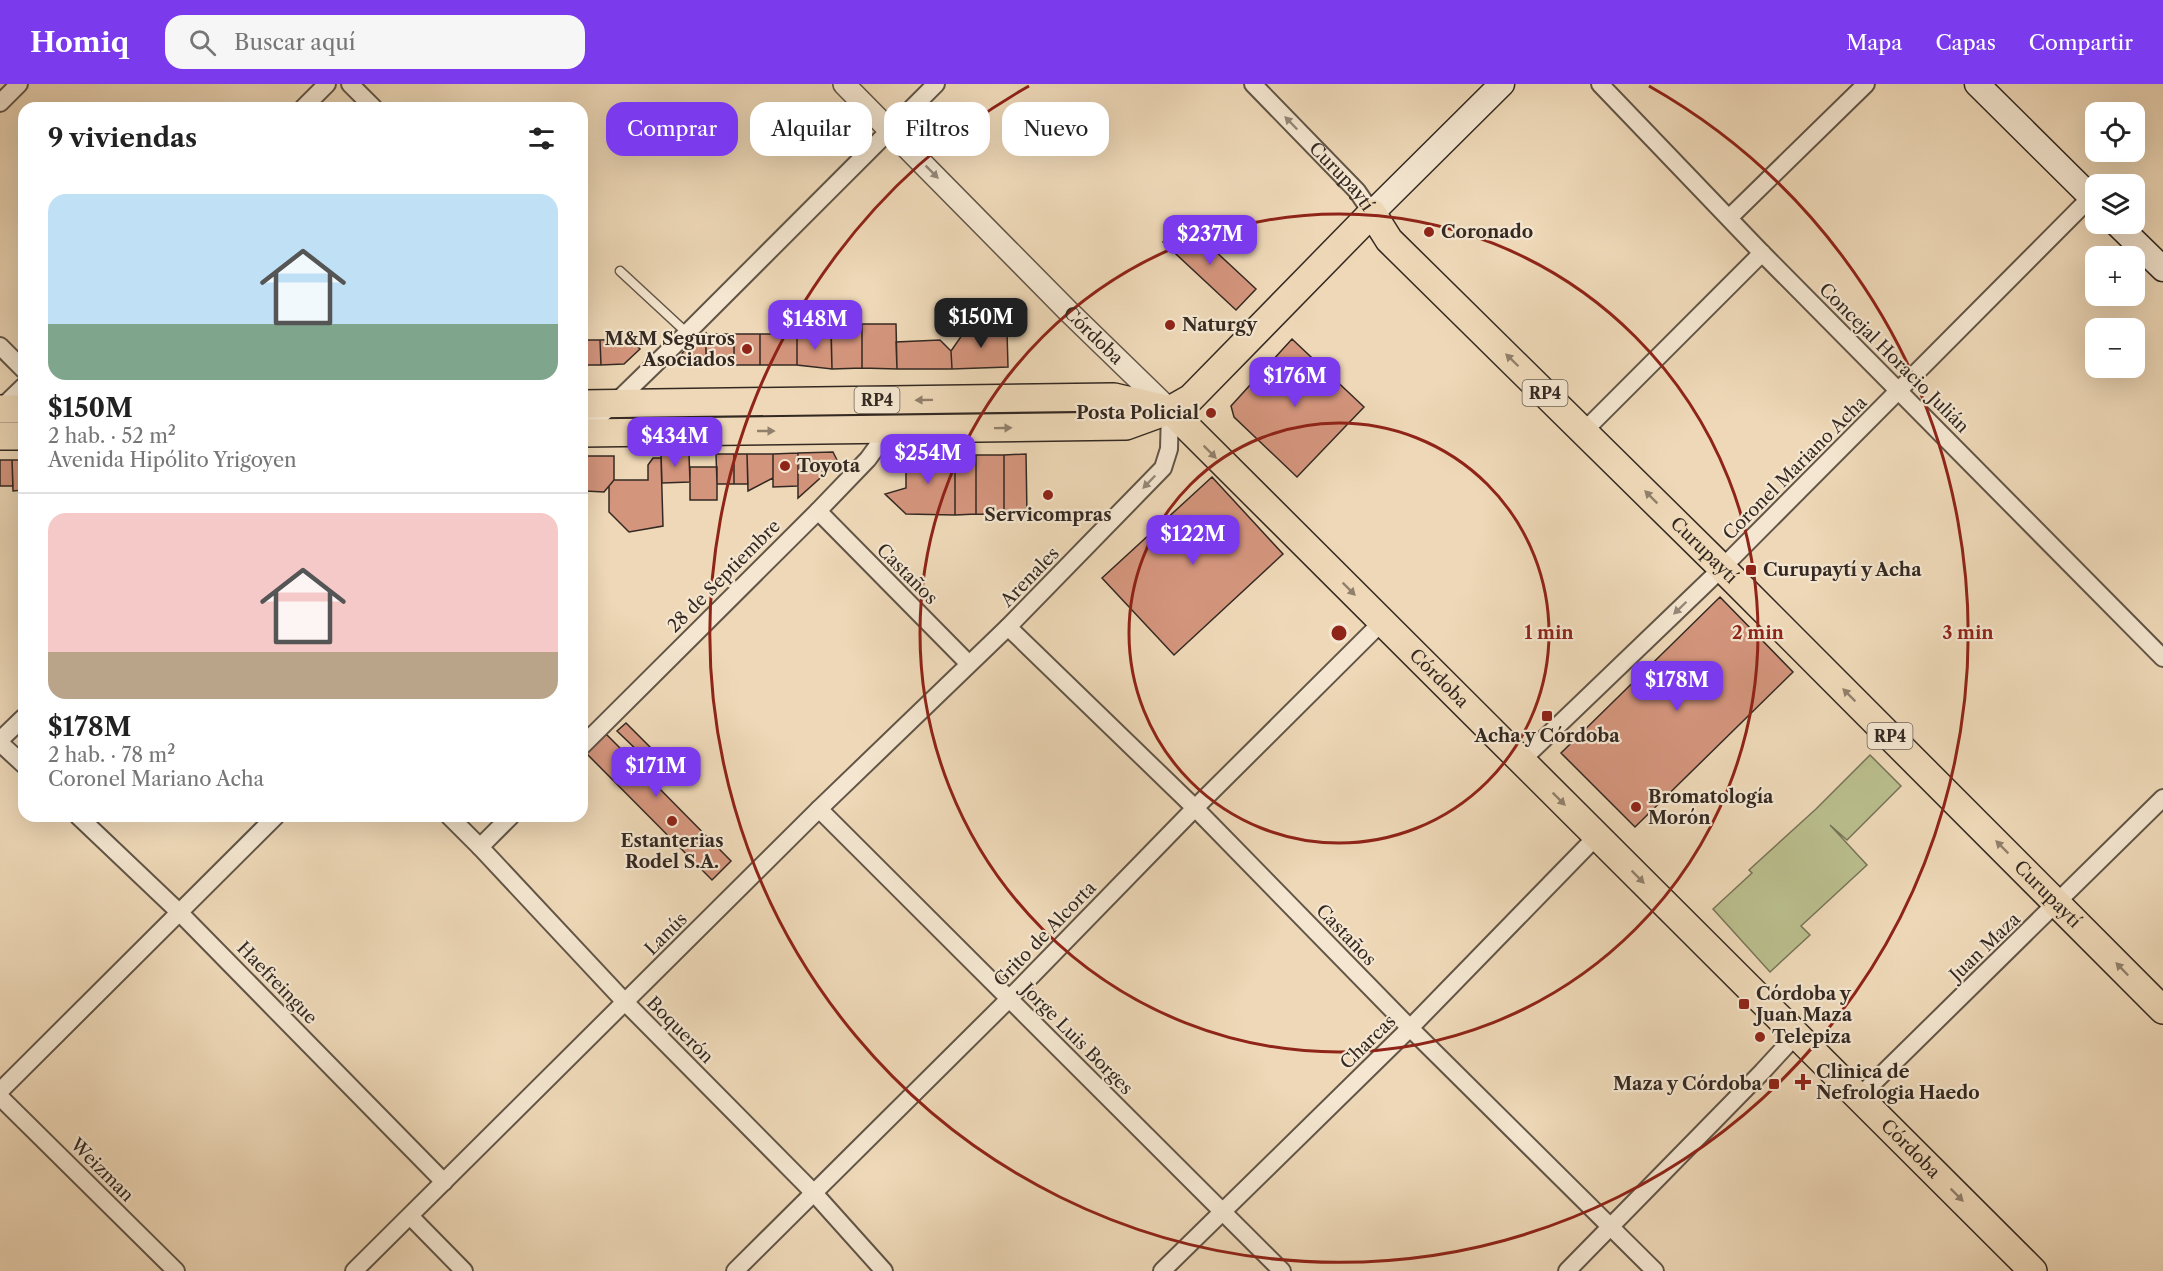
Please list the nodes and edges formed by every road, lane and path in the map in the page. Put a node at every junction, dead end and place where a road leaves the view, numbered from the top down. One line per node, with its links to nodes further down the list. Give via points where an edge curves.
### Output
1 (19, 84): 14 (street)
2 (327, 84): 11 (street)
3 (350, 84): 12 (street)
4 (844, 84): 15 (street, Córdoba)
5 (936, 84): 13 (street)
6 (1253, 84): 20 (street, Curupaytí, one-way to 6, via 1357,191)
7 (1502, 84): 20 (main road)
8 (1600, 84): 21 (street, Concejal Horacio Julián)
9 (1866, 84): 21 (street)
10 (1977, 84): 18 (main road)
11 (309, 102)
12 (368, 102)
13 (918, 102)
14 (0, 103)
15 (884, 123)
16 (884, 137): 26 (street)
17 (916, 156): 35 (street, Córdoba, one-way to 35)
18 (2085, 192)
19 (2085, 208): 29 (street, Coronel Mariano Acha)
20 (1372, 213): 35 (main road, RP4, via 1191,398); 38 (main road, Curupaytí / RP4, one-way to 20, via 1389,240)
21 (1730, 218): 23 (street, Concejal Horacio Julián)
22 (2127, 234): 24 (main road)
23 (1762, 253): 29 (street, Concejal Horacio Julián); 38 (street)
24 (2163, 268)
25 (620, 271): 26 (lane)
26 (687, 333): 32 (street)
27 (0, 346): 28 (street)
28 (18, 364)
29 (1899, 391): 43 (street, Coronel Mariano Acha); 46 (street, Concejal Horacio Julián)
30 (18, 392): 33 (street)
31 (588, 404): 32 (main road, RP4)
32 (614, 404): 35 (main road, RP4, one-way to 32, via 1114,397); 36 (street)
33 (0, 409): 34 (main road)
34 (18, 409)
35 (1170, 410): 37 (main road, RP4, one-way to 35, via 1126,426); 44 (main road, Córdoba, one-way to 44); 45 (street, Arenales, one-way to 45, via 1169,449 1163,468)
36 (588, 427)
37 (889, 430): 39 (main road, RP4, one-way to 37); 42 (street, 28 de Septiembre, via 868,459)
38 (1584, 431): 43 (main road, Curupaytí / RP4, one-way to 38)
39 (588, 432)
40 (0, 436): 41 (main road)
41 (18, 436)
42 (818, 511): 47 (street, Castaños); 49 (street, 28 de Septiembre)
43 (1722, 568): 52 (street, Coronel Mariano Acha, one-way to 52); 62 (main road, Curupaytí / RP4, one-way to 43)
44 (1382, 622): 52 (main road, Córdoba); 54 (street, Grito de Alcorta)
45 (1008, 627): 47 (street, Lanús); 54 (street, Castaños)
46 (2163, 658)
47 (969, 664): 55 (street, Lanús)
48 (18, 723): 50 (street)
49 (588, 740)
50 (0, 741): 51 (street)
51 (18, 759)
52 (1521, 761): 60 (main road, Córdoba, one-way to 60)
53 (2163, 798): 62 (street, Juan Maza)
54 (1195, 808): 64 (street, Grito de Alcorta); 67 (street, Castaños)
55 (819, 809): 64 (street, Jorge Luis Borges); 65 (street, Lanús)
56 (84, 822): 63 (street, Haefreingue)
57 (270, 822): 63 (street)
58 (454, 822): 61 (street, Boquerón)
59 (505, 822): 61 (street)
60 (1597, 836): 67 (street, Charcas); 68 (main road, Córdoba, one-way to 68)
61 (480, 847): 65 (street, Boquerón)
62 (2058, 904): 66 (main road, Curupaytí / RP4, one-way to 62); 71 (street, Juan Maza)
63 (180, 913): 69 (street); 72 (street, Haefreingue)
64 (1009, 999): 73 (street, Grito de Alcorta); 74 (street, Jorge Luis Borges)
65 (625, 1002): 72 (street, Lanús); 73 (street, Boquerón)
66 (2163, 1011)
67 (1410, 1028): 74 (street, Charcas); 76 (street, Castaños)
68 (1796, 1035): 71 (main road, Córdoba); 76 (street)
69 (0, 1091)
70 (0, 1097): 77 (street, Weizman)
71 (1859, 1097): 86 (main road, Córdoba, one-way to 86)
72 (444, 1182): 75 (street, Lanús)
73 (814, 1193): 80 (street, Grito de Alcorta); 81 (street, Boquerón)
74 (1221, 1212): 82 (street, Charcas); 83 (street, Jorge Luis Borges)
75 (410, 1216): 78 (street, Lanús); 79 (street)
76 (1609, 1227): 84 (street); 85 (street, Castaños)
77 (176, 1271)
78 (354, 1271)
79 (464, 1271)
80 (735, 1271)
81 (884, 1271)
82 (1162, 1271)
83 (1282, 1271)
84 (1567, 1271)
85 (1655, 1271)
86 (2033, 1271)

